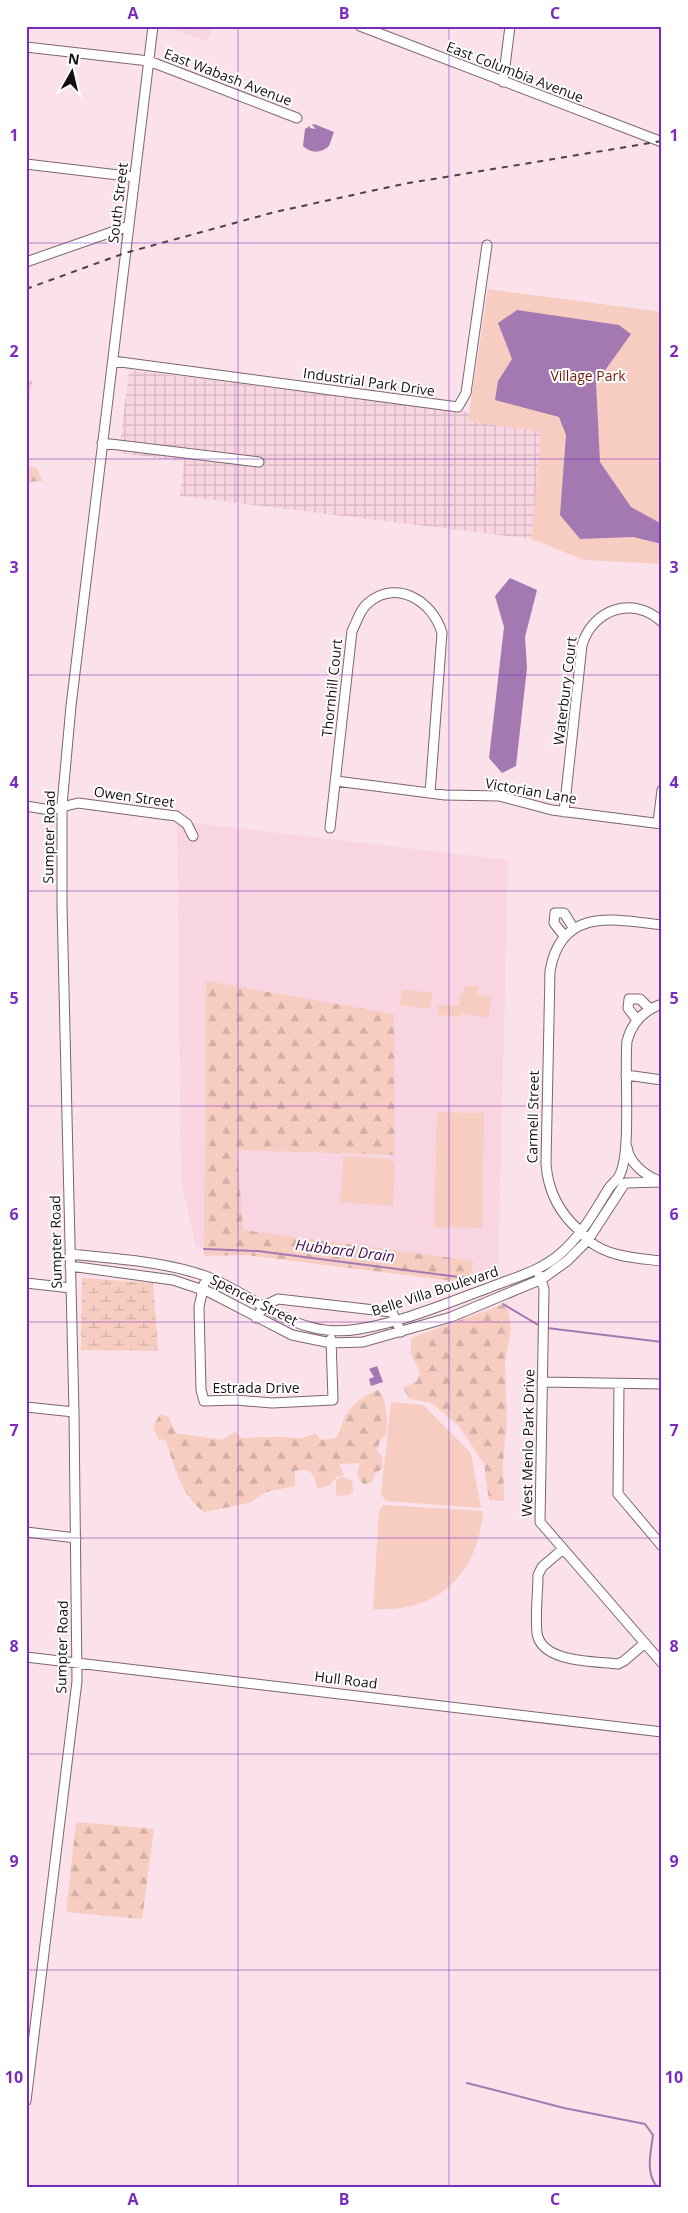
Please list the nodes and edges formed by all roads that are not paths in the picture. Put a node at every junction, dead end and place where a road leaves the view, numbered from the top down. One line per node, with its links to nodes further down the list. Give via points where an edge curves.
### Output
1 (153, 26): 5 (street, South Street)
2 (360, 26): 6 (street, East Columbia Avenue)
3 (510, 26): 6 (street)
4 (26, 47): 5 (street, East Wabash Avenue)
5 (149, 61): 7 (street, East Wabash Avenue); 10 (street, South Street)
6 (503, 82): 8 (street, East Columbia Avenue)
7 (297, 118)
8 (662, 142)
9 (26, 164): 10 (street)
10 (135, 177): 11 (street, South Street)
11 (129, 226): 13 (street); 14 (street, South Street)
12 (487, 246): 14 (street, Industrial Park Drive, via 466,393 458,407)
13 (26, 262)
14 (113, 361): 15 (street, South Street)
15 (110, 383): 16 (street, Sumpter Road)
16 (102, 443): 17 (street); 23 (street, Sumpter Road, via 70,706)
17 (259, 462)
18 (662, 622): 24 (street, Waterbury Court, via 642,610 615,609 599,616 585,635)
19 (336, 781): 21 (street, Victorian Lane); 21 (street, Thornhill Court, via 352,631 358,615 367,604 386,594 403,593 430,609 442,633); 26 (street, Thornhill Court)
20 (662, 790): 25 (street)
21 (430, 793): 24 (street, Victorian Lane, via 499,796)
22 (26, 806): 23 (street, Owen Street, via 50,810)
23 (62, 806): 27 (street, Owen Street, via 78,803 176,816 187,824); 40 (street, Sumpter Road)
24 (564, 812): 25 (street, Victorian Lane)
25 (660, 823)
26 (330, 828)
27 (193, 836)
28 (662, 925): 29 (street, Carmell Street, via 603,919 592,920)
29 (574, 929): 30 (street, Carmell Street); 30 (street, via 564,913 555,913 554,923)
30 (565, 937): 38 (street, Carmell Street, via 554,954 550,971 546,1164 548,1184 556,1203 573,1228)
31 (662, 1004): 32 (street, Belle Villa Boulevard)
32 (649, 1008): 33 (street, Belle Villa Boulevard); 33 (street, via 640,1000 630,999 628,1008)
33 (637, 1020): 34 (street, Belle Villa Boulevard, via 627,1041)
34 (626, 1075): 35 (street); 36 (street, Belle Villa Boulevard)
35 (662, 1080)
36 (626, 1139): 37 (street, Belle Villa Boulevard, via 628,1154 637,1167); 38 (street, Belle Villa Boulevard, via 620,1176)
37 (662, 1182): 39 (street, Belle Villa Boulevard, via 625,1183)
38 (581, 1232): 39 (street, Carmell Street); 43 (street, Belle Villa Boulevard, via 559,1255)
39 (588, 1240): 41 (street, Carmell Street, via 616,1254); 45 (street, Spencer Street)
40 (70, 1254): 42 (street, Sumpter Road); 44 (street, Belle Villa Boulevard, via 159,1264)
41 (662, 1261)
42 (70, 1266): 47 (street, Sumpter Road); 48 (street, Spencer Street, via 153,1276)
43 (536, 1270): 45 (street, West Menlo Park Drive); 51 (street, Belle Villa Boulevard)
44 (207, 1277): 48 (street, Estrada Drive); 49 (street, Belle Villa Boulevard)
45 (542, 1279): 53 (street, Spencer Street, via 475,1308); 55 (street, West Menlo Park Drive)
46 (26, 1284): 47 (street)
47 (71, 1288): 59 (street, Sumpter Road)
48 (203, 1289): 50 (street, Spencer Street); 54 (street, Estrada Drive, via 199,1307 204,1401 272,1403 333,1400)
49 (264, 1306): 50 (street); 51 (street, via 278,1299 384,1310 392,1312); 52 (street, Belle Villa Boulevard, via 283,1318)
50 (256, 1318): 54 (street, Spencer Street, via 292,1335)
51 (396, 1320): 52 (street, Belle Villa Boulevard, via 357,1329); 53 (street)
52 (331, 1330): 54 (street, Estrada Drive)
53 (401, 1332): 54 (street, Spencer Street, via 363,1342)
54 (331, 1343)
55 (542, 1382): 56 (street); 63 (street, West Menlo Park Drive, via 539,1519)
56 (619, 1384): 57 (street); 62 (street, via 618,1494)
57 (662, 1384)
58 (26, 1406): 59 (street)
59 (74, 1412): 61 (street, Sumpter Road)
60 (26, 1532): 61 (street)
61 (76, 1538): 66 (street, Sumpter Road)
62 (662, 1546)
63 (563, 1549): 64 (street, West Menlo Park Drive); 64 (street, via 542,1567 538,1575 537,1634 552,1653 560,1657 618,1664)
64 (645, 1643): 67 (street, West Menlo Park Drive)
65 (26, 1657): 66 (street, Hull Road)
66 (77, 1663): 68 (street, Hull Road); 69 (street, Sumpter Road)
67 (662, 1663)
68 (662, 1732)
69 (26, 2101)

